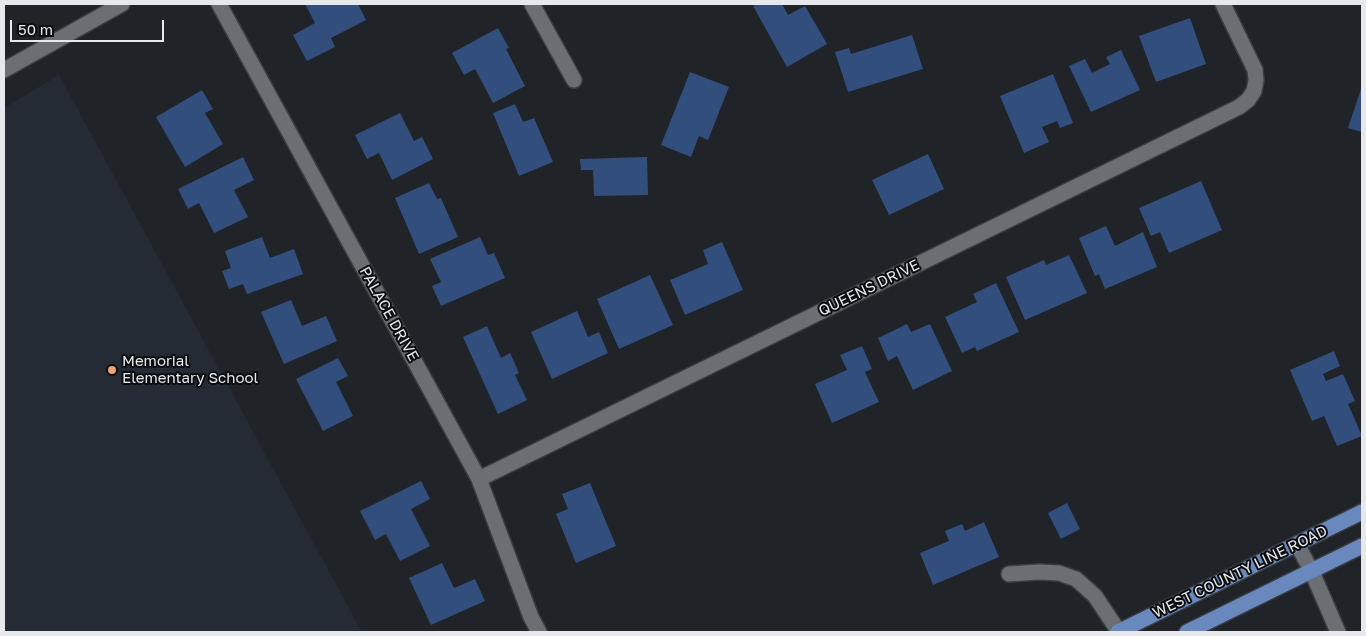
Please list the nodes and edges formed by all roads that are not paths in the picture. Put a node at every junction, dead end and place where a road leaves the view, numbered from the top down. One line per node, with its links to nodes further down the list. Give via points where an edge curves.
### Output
1 (122, 4): 5 (street)
2 (219, 4): 7 (street, PALACE DRIVE)
3 (532, 4): 6 (street)
4 (1223, 4): 7 (street, QUEENS DRIVE, via 1255,70 1254,91 1239,107)
5 (4, 70)
6 (574, 80)
7 (479, 478): 13 (street, PALACE DRIVE)
8 (1362, 512): 9 (main road, WEST COUNTY LINE ROAD)
9 (1297, 544): 11 (street); 14 (main road, WEST COUNTY LINE ROAD)
10 (1362, 546): 11 (main road, WEST COUNTY LINE ROAD)
11 (1312, 572): 15 (main road, WEST COUNTY LINE ROAD); 16 (street)
12 (1009, 574): 14 (street, via 1059,573 1076,579 1095,596)
13 (539, 632)
14 (1118, 632)
15 (1187, 632)
16 (1338, 632)

